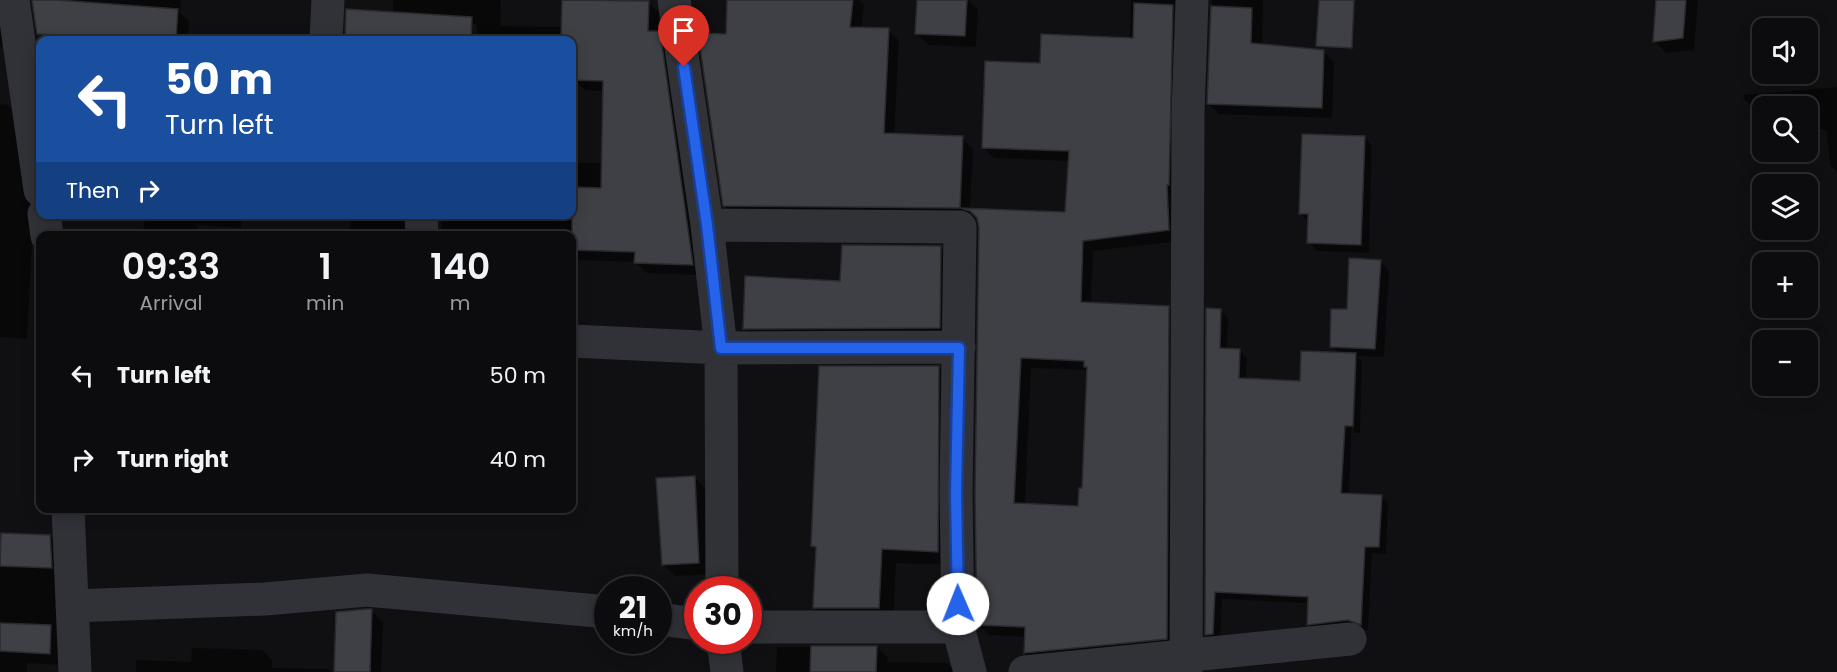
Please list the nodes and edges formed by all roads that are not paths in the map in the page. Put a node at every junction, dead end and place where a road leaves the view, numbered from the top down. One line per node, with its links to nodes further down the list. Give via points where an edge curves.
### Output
1 (13, 0): 6 (street)
2 (328, 0): 5 (street)
3 (674, 0): 8 (street)
4 (1192, 0): 20 (street)
5 (326, 36)
6 (11, 56): 7 (street)
7 (36, 172)
8 (707, 225): 10 (street); 11 (street, via 960,226)
9 (576, 341): 10 (street)
10 (721, 348): 11 (street); 13 (street)
11 (959, 348): 17 (street)
12 (68, 513): 14 (street)
13 (722, 576)
14 (72, 606): 15 (street, via 265,599 366,590); 21 (street)
15 (594, 611)
16 (762, 627): 17 (street)
17 (958, 627): 23 (street)
18 (1350, 639): 20 (street)
19 (725, 654): 22 (street)
20 (1186, 664): 24 (street)
21 (75, 672)
22 (727, 672)
23 (970, 672)
24 (1025, 672)

